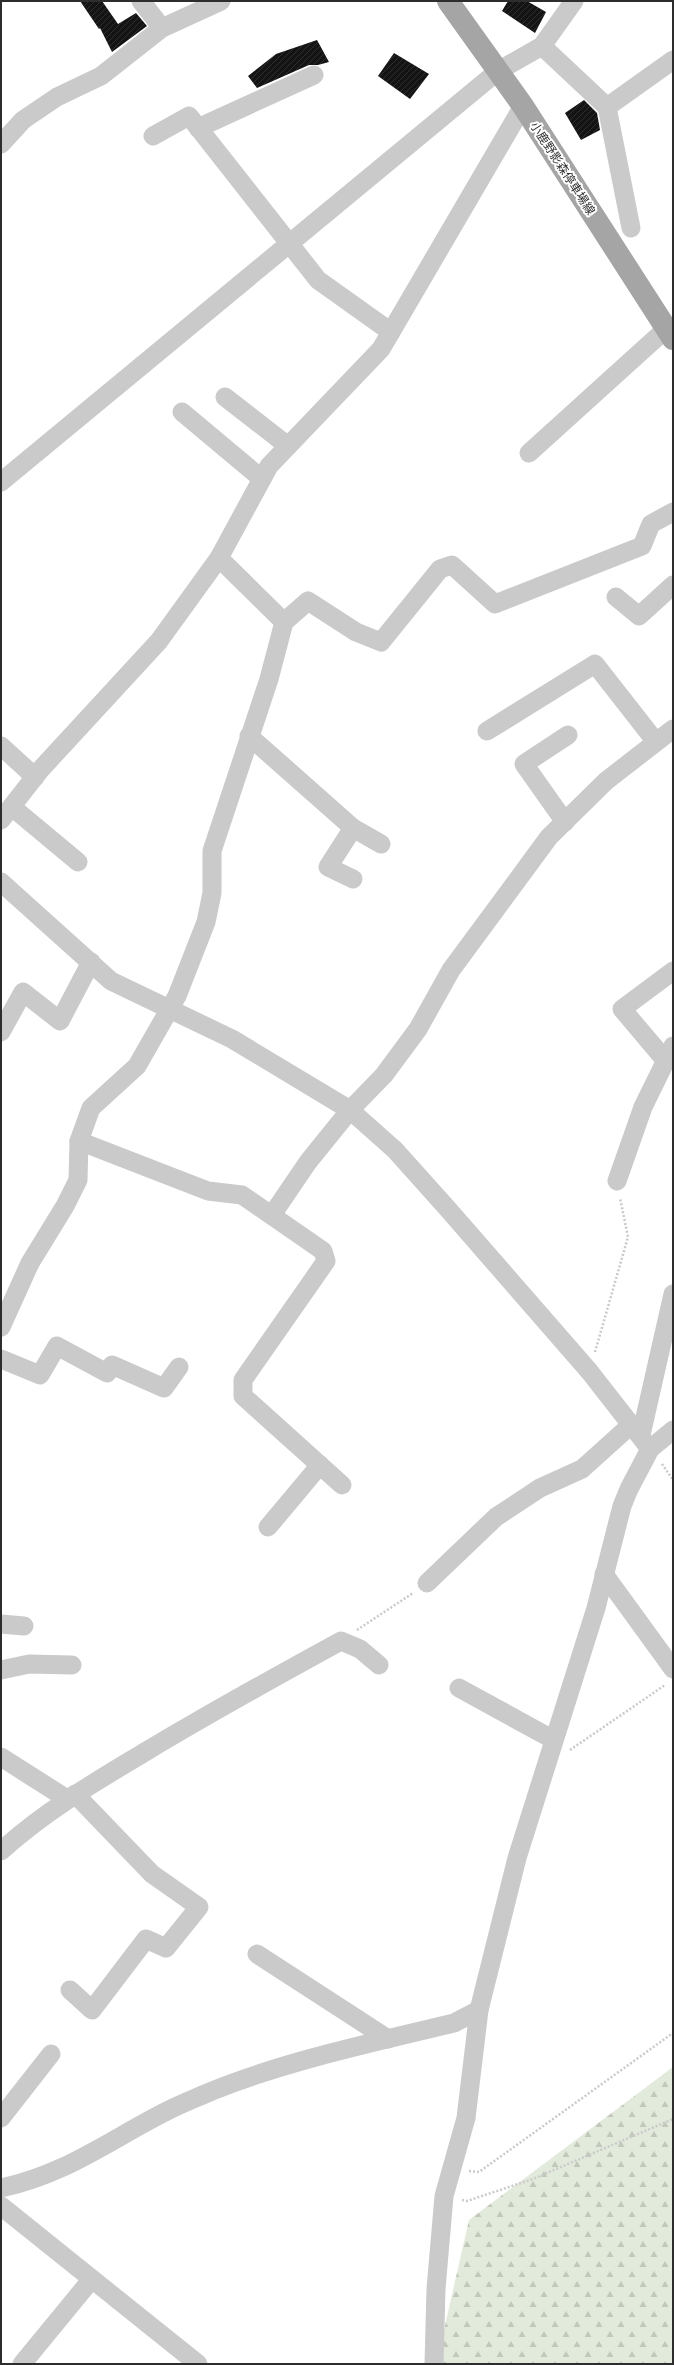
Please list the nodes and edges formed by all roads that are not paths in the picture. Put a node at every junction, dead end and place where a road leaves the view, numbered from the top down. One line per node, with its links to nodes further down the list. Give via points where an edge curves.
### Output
1 (141, 1): 5 (street)
2 (221, 1): 5 (street)
3 (448, 1): 8 (main road, 小鹿野影森停車場線)
4 (574, 1): 6 (street)
5 (162, 28): 14 (street, via 101,76 56,97 23,120)
6 (542, 46): 8 (street); 11 (street)
7 (673, 60): 11 (street)
8 (498, 71): 10 (main road, 小鹿野影森停車場線); 16 (street)
9 (314, 75): 12 (street)
10 (523, 106): 17 (street); 18 (main road, 小鹿野影森停車場線)
11 (607, 107): 15 (street)
12 (198, 128): 13 (street, via 189,116); 16 (street)
13 (153, 136)
14 (1, 144)
15 (631, 228)
16 (288, 244): 17 (street, via 318,280); 24 (street)
17 (391, 332): 21 (street, via 381,350)
18 (671, 336): 22 (street)
19 (225, 397): 21 (street)
20 (182, 412): 23 (street)
21 (288, 446): 23 (street, via 269,466)
22 (529, 453)
23 (262, 479): 26 (street)
24 (1, 482)
25 (673, 512): 29 (street, via 651,524 642,546 495,604 452,565 440,569 381,642 356,632 308,600)
26 (219, 558): 29 (street); 36 (street, via 159,641)
27 (673, 585): 28 (street, via 639,616)
28 (616, 597)
29 (284, 622): 33 (street, via 269,679)
30 (673, 729): 34 (street)
31 (486, 731): 34 (street, via 595,664)
32 (568, 735): 38 (street, via 524,764)
33 (249, 736): 39 (street); 46 (street, via 212,851 212,893 206,922)
34 (656, 742): 38 (street, via 606,781)
35 (1, 746): 36 (street)
36 (35, 777): 37 (street)
37 (6, 813): 41 (street)
38 (565, 822): 49 (street, via 549,837 451,970 418,1029 384,1075)
39 (353, 828): 40 (street); 42 (street, via 328,868)
40 (381, 844)
41 (78, 862)
42 (353, 879)
43 (1, 882): 44 (street)
44 (91, 962): 46 (street, via 111,981); 47 (street, via 60,1021 23,992)
45 (673, 971): 48 (street, via 622,1009)
46 (170, 1009): 49 (street, via 232,1039); 50 (street, via 137,1066 91,1108)
47 (1, 1032)
48 (669, 1054): 51 (street, via 643,1107)
49 (350, 1110): 52 (street, via 308,1162); 58 (street, via 395,1150 589,1371)
50 (79, 1141): 52 (street, via 208,1191 242,1195); 54 (street, via 78,1180 30,1264)
51 (617, 1181)
52 (272, 1215): 59 (street, via 323,1251 326,1261 243,1380 243,1396)
53 (673, 1294): 58 (street)
54 (1, 1327)
55 (1, 1359): 56 (street, via 40,1375 57,1346 107,1373 112,1365 164,1388)
56 (179, 1367)
57 (673, 1430): 58 (street)
58 (641, 1436): 62 (street); 63 (street, via 582,1469 540,1488 496,1517)
59 (320, 1465): 60 (street); 61 (street)
60 (342, 1485)
61 (268, 1527)
62 (604, 1574): 69 (street); 71 (street, via 596,1608)
63 (426, 1583)
64 (1, 1624): 65 (street)
65 (24, 1626)
66 (379, 1665): 73 (street, via 360,1649 341,1641 192,1724)
67 (72, 1666): 68 (street, via 28,1664)
68 (1, 1670)
69 (670, 1676)
70 (459, 1688): 71 (street)
71 (554, 1740): 77 (street, via 516,1858)
72 (1, 1757): 73 (street)
73 (71, 1796): 74 (street, via 28,1826); 76 (street, via 152,1874 199,1907 166,1948 146,1939 92,2010)
74 (1, 1851)
75 (257, 1954): 78 (street)
76 (70, 1990)
77 (479, 2010): 78 (street, via 454,2023); 86 (street, via 466,2118 444,2196 436,2289)
78 (388, 2039): 81 (street, via 247,2077 165,2112 111,2144 52,2173 30,2182)
79 (51, 2054): 80 (street)
80 (1, 2118)
81 (1, 2188)
82 (1, 2206): 83 (street)
83 (91, 2280): 84 (street); 85 (street)
84 (22, 2364)
85 (198, 2364)
86 (434, 2364)

